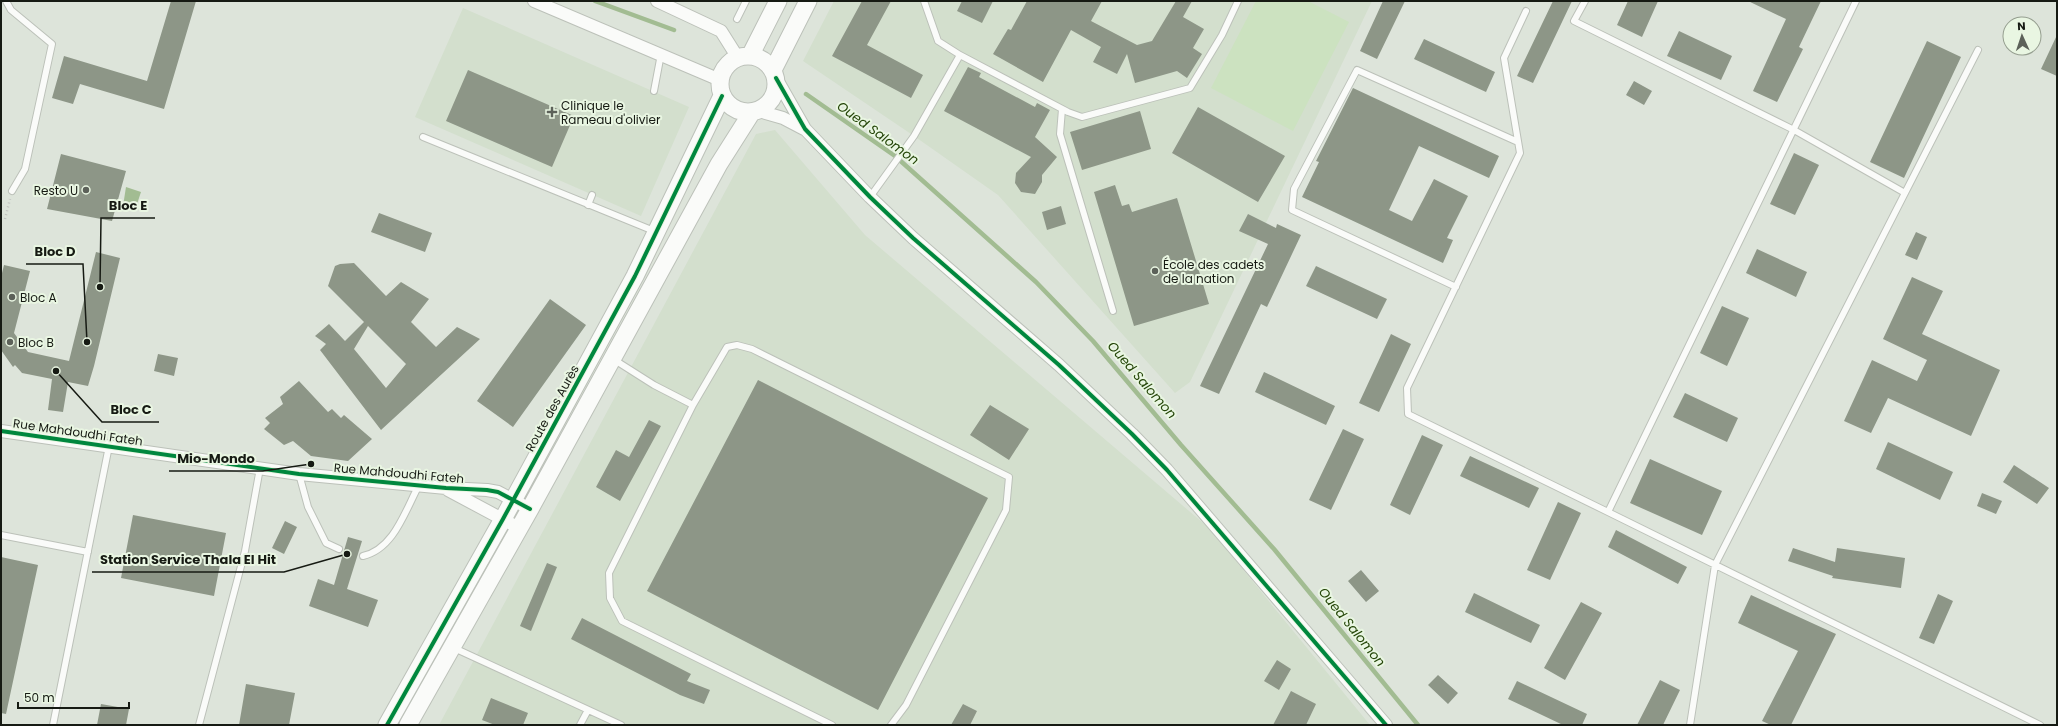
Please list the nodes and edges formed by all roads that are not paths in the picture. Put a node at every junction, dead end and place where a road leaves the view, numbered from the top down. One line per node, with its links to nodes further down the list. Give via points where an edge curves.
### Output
1 (6, 1): 26 (lane, via 11,10 52,44 25,169)
2 (534, 1): 14 (street)
3 (657, 1): 16 (street, via 721,31)
4 (746, 1): 12 (lane)
5 (778, 1): 16 (street)
6 (808, 1): 17 (street)
7 (924, 1): 15 (lane, via 938,41)
8 (1238, 1): 20 (lane, via 1222,35 1190,88 1082,117)
9 (1585, 1): 23 (lane, via 1574,21)
10 (1856, 1): 23 (lane)
11 (1526, 12): 25 (lane, via 1504,58)
12 (737, 19)
13 (1978, 50): 27 (lane)
14 (661, 54): 18 (street); 19 (lane)
15 (960, 55): 20 (lane); 29 (lane, via 910,143)
16 (744, 57): 17 (street, via 760,58 768,63); 18 (street, via 726,67)
17 (775, 74): 21 (street, via 777,86 772,101); 22 (street)
18 (721, 88): 21 (street, via 734,109 740,112); 31 (street, Route des Aurès)
19 (654, 91)
20 (1062, 109): 33 (lane, via 1060,134)
21 (756, 111): 22 (street, via 783,118); 34 (street, via 726,152)
22 (805, 129): 29 (street)
23 (1794, 130): 27 (lane); 44 (lane)
24 (423, 137): 30 (lane)
25 (1518, 142): 32 (lane, via 1520,153); 32 (lane, via 1357,70 1294,189 1292,210)
26 (12, 191)
27 (1906, 193): 51 (lane)
28 (592, 194): 30 (lane)
29 (870, 197): 62 (street, via 913,238 1059,365 1132,434 1196,502)
30 (588, 205): 31 (lane)
31 (656, 232): 42 (street, Route des Aurès, via 635,276)
32 (1456, 287): 44 (lane, via 1407,388 1408,414)
33 (1113, 312)
34 (612, 358): 35 (lane, via 654,385); 43 (street)
35 (693, 405): 60 (lane, via 609,573 610,598 622,621); 61 (lane, via 727,347 738,345 752,349 1009,477 1006,510 906,705)
36 (1, 431): 37 (street, Rue Mahdoudhi Fateh)
37 (109, 446): 38 (street, Rue Mahdoudhi Fateh); 49 (lane)
38 (260, 468): 39 (street, Rue Mahdoudhi Fateh); 55 (lane, via 245,551)
39 (299, 474): 40 (street, Rue Mahdoudhi Fateh); 48 (lane, via 308,507 326,543)
40 (419, 485): 41 (street, Rue Mahdoudhi Fateh); 50 (lane, via 392,537 374,553)
41 (446, 488): 42 (street, Rue Mahdoudhi Fateh, via 493,490); 45 (street, Rue Mahdoudhi Fateh)
42 (513, 500): 43 (street, Rue Mahdoudhi Fateh); 45 (street, Route des Aurès)
43 (530, 509): 46 (street)
44 (1608, 512): 51 (lane)
45 (503, 519): 46 (street, Rue Mahdoudhi Fateh); 56 (street, Route des Aurès)
46 (519, 528): 52 (street)
47 (1, 534): 49 (lane)
48 (339, 549)
49 (88, 552): 54 (lane)
50 (363, 556)
51 (1715, 565): 63 (lane); 64 (lane)
52 (452, 648): 53 (lane); 57 (street)
53 (588, 710): 58 (lane); 59 (lane)
54 (53, 725)
55 (199, 725)
56 (388, 725)
57 (408, 725)
58 (580, 725)
59 (621, 725)
60 (832, 725)
61 (891, 725)
62 (1386, 725)
63 (1690, 725)
64 (2040, 725)

